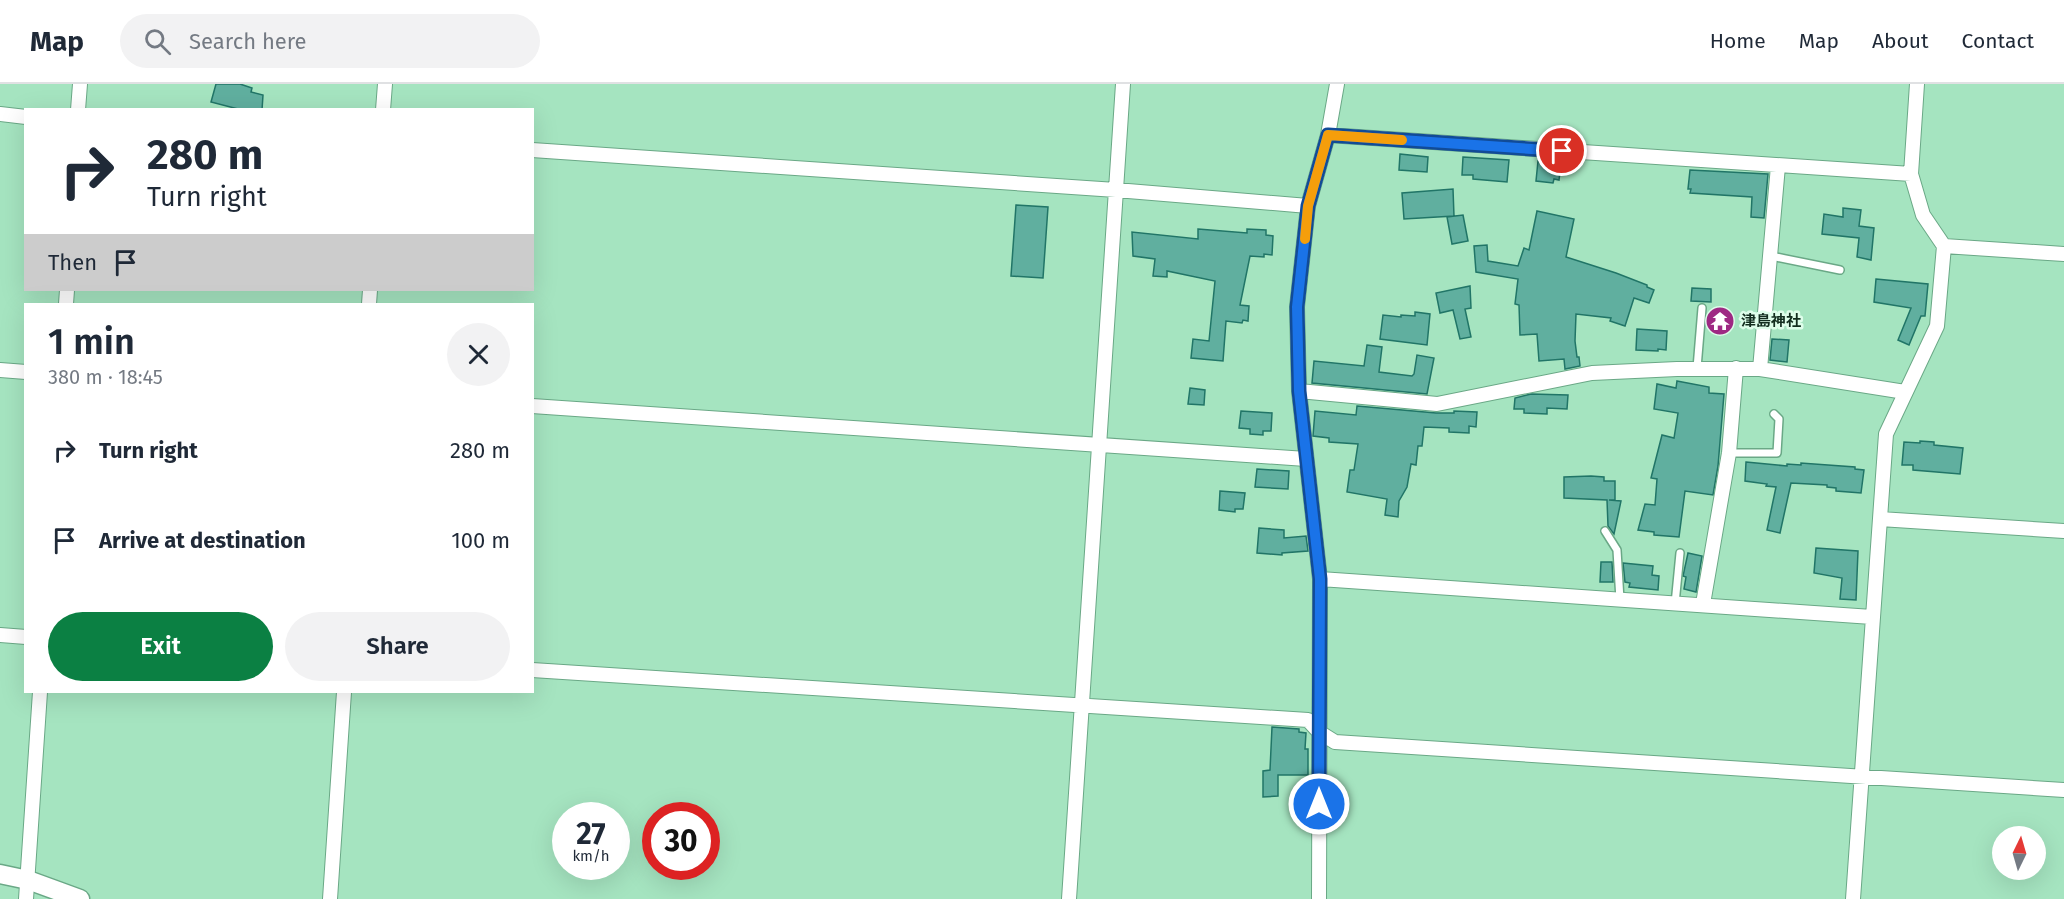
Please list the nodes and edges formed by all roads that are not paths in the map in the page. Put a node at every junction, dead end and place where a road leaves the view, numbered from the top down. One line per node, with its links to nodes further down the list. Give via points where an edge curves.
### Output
1 (80, 84): 6 (street)
2 (385, 84): 7 (street)
3 (1123, 84): 14 (street)
4 (1337, 84): 10 (street)
5 (1917, 84): 13 (street)
6 (78, 108)
7 (383, 108)
8 (0, 114): 9 (street)
9 (24, 117)
10 (1328, 135): 12 (street); 15 (street)
11 (534, 150): 14 (street)
12 (1778, 166): 13 (street); 18 (street)
13 (1911, 174): 16 (street, via 1923,215)
14 (1116, 190): 15 (street); 30 (street)
15 (1308, 206): 26 (street, via 1297,307)
16 (1944, 246): 17 (street); 27 (street, via 1937,326)
17 (2064, 254)
18 (1771, 256): 19 (lane); 23 (street)
19 (1840, 270)
20 (1702, 308): 21 (lane)
21 (1697, 368): 22 (street); 26 (street, via 1592,373 1437,404)
22 (1736, 368): 23 (street); 31 (street)
23 (1760, 369): 27 (street)
24 (0, 370): 25 (street)
25 (24, 372)
26 (1299, 391): 32 (street)
27 (1905, 392): 33 (street, via 1886,434)
28 (534, 406): 30 (street)
29 (1774, 414): 31 (lane, via 1779,419 1777,453)
30 (1100, 444): 32 (street); 47 (street)
31 (1729, 453): 40 (street)
32 (1306, 459): 37 (street)
33 (1880, 519): 35 (street); 41 (street)
34 (1605, 531): 38 (lane, via 1617,550)
35 (2064, 531)
36 (1680, 553): 39 (lane)
37 (1320, 579): 38 (street); 48 (street)
38 (1620, 600): 39 (street)
39 (1675, 604): 40 (street)
40 (1703, 604): 41 (street)
41 (1872, 617): 49 (street)
42 (0, 635): 43 (street)
43 (24, 637)
44 (534, 670): 47 (street)
45 (39, 693): 52 (street)
46 (344, 693): 55 (street)
47 (1080, 706): 48 (street, via 1308,720); 56 (street)
48 (1319, 732): 49 (street, via 1335,742); 57 (street)
49 (1861, 776): 50 (street); 58 (street)
50 (2064, 790)
51 (0, 874): 52 (street)
52 (28, 880): 53 (street); 54 (street)
53 (26, 899)
54 (80, 899)
55 (330, 899)
56 (1069, 899)
57 (1320, 899)
58 (1853, 899)

